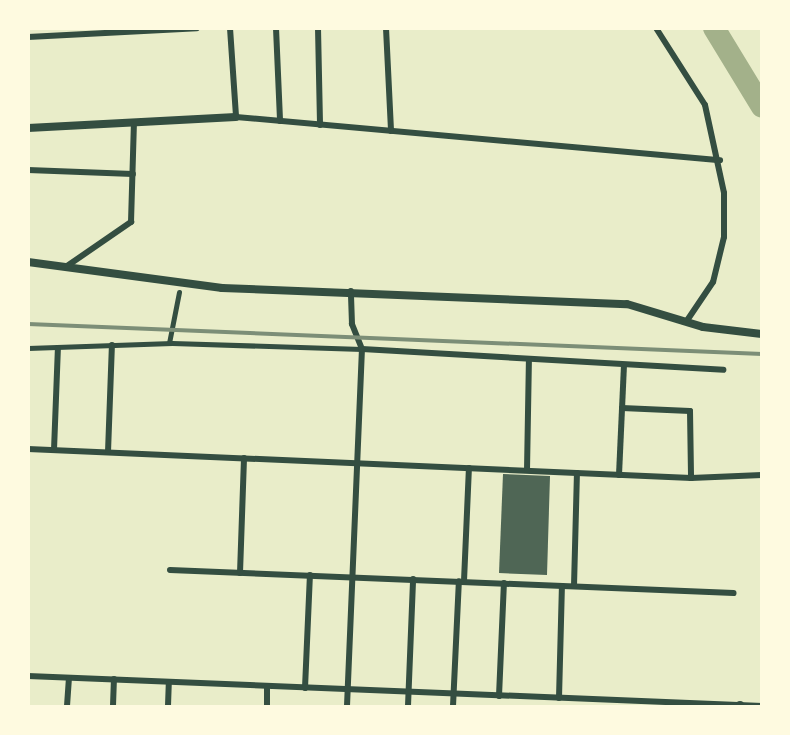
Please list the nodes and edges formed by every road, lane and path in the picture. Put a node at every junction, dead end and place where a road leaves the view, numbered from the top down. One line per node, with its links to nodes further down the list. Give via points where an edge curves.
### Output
1 (197, 28): 7 (street)
2 (230, 28): 8 (street)
3 (276, 28): 9 (street)
4 (318, 28): 11 (street)
5 (386, 28): 13 (street)
6 (656, 28): 14 (street, via 705,105)
7 (28, 37)
8 (236, 117): 9 (street); 10 (street)
9 (280, 121): 11 (street)
10 (134, 122): 12 (street, via 65,130); 16 (street)
11 (320, 125): 13 (street)
12 (28, 128)
13 (391, 131): 14 (street)
14 (720, 160): 21 (street, via 724,237 713,282)
15 (28, 170): 16 (street)
16 (133, 174): 18 (street, via 131,222)
17 (28, 262): 18 (street)
18 (67, 266): 19 (street, via 222,288)
19 (351, 291): 21 (street, via 627,304); 27 (street, via 352,324)
20 (179, 292): 23 (street)
21 (686, 322): 22 (street, via 730,333)
22 (762, 334)
23 (169, 343): 24 (street); 27 (street)
24 (112, 345): 26 (street); 34 (street)
25 (28, 348): 26 (street)
26 (58, 348): 33 (street)
27 (362, 349): 28 (street); 36 (street)
28 (529, 359): 29 (street); 38 (street)
29 (624, 364): 30 (street); 31 (street)
30 (723, 370)
31 (622, 408): 40 (street); 42 (street, via 690,411)
32 (28, 449): 33 (street)
33 (54, 450): 34 (street)
34 (108, 452): 35 (street)
35 (244, 458): 36 (street); 44 (street)
36 (357, 463): 37 (street); 46 (street)
37 (470, 468): 38 (street); 48 (street)
38 (527, 470): 39 (street)
39 (577, 473): 40 (street); 51 (street)
40 (619, 475): 42 (street)
41 (762, 475): 42 (street)
42 (691, 478)
43 (170, 570): 44 (street)
44 (240, 573): 45 (street)
45 (310, 575): 46 (street); 58 (street)
46 (353, 576): 47 (street); 59 (street)
47 (413, 579): 48 (street); 60 (street)
48 (461, 581): 49 (street); 61 (street)
49 (504, 583): 50 (street); 62 (street)
50 (562, 586): 51 (street); 63 (street)
51 (574, 586): 52 (street)
52 (734, 593)
53 (28, 676): 54 (street)
54 (69, 678): 55 (street); 64 (street)
55 (114, 679): 56 (street); 65 (street)
56 (169, 683): 57 (street); 66 (street)
57 (267, 686): 58 (street); 67 (street)
58 (306, 688): 59 (street)
59 (348, 689): 60 (street); 68 (street)
60 (409, 692): 61 (street); 69 (street)
61 (454, 694): 62 (street); 70 (street)
62 (499, 696): 63 (street)
63 (559, 698): 71 (street)
64 (67, 706)
65 (113, 706)
66 (168, 706)
67 (267, 706)
68 (347, 706)
69 (408, 706)
70 (453, 706)
71 (740, 706): 72 (street)
72 (762, 706)

